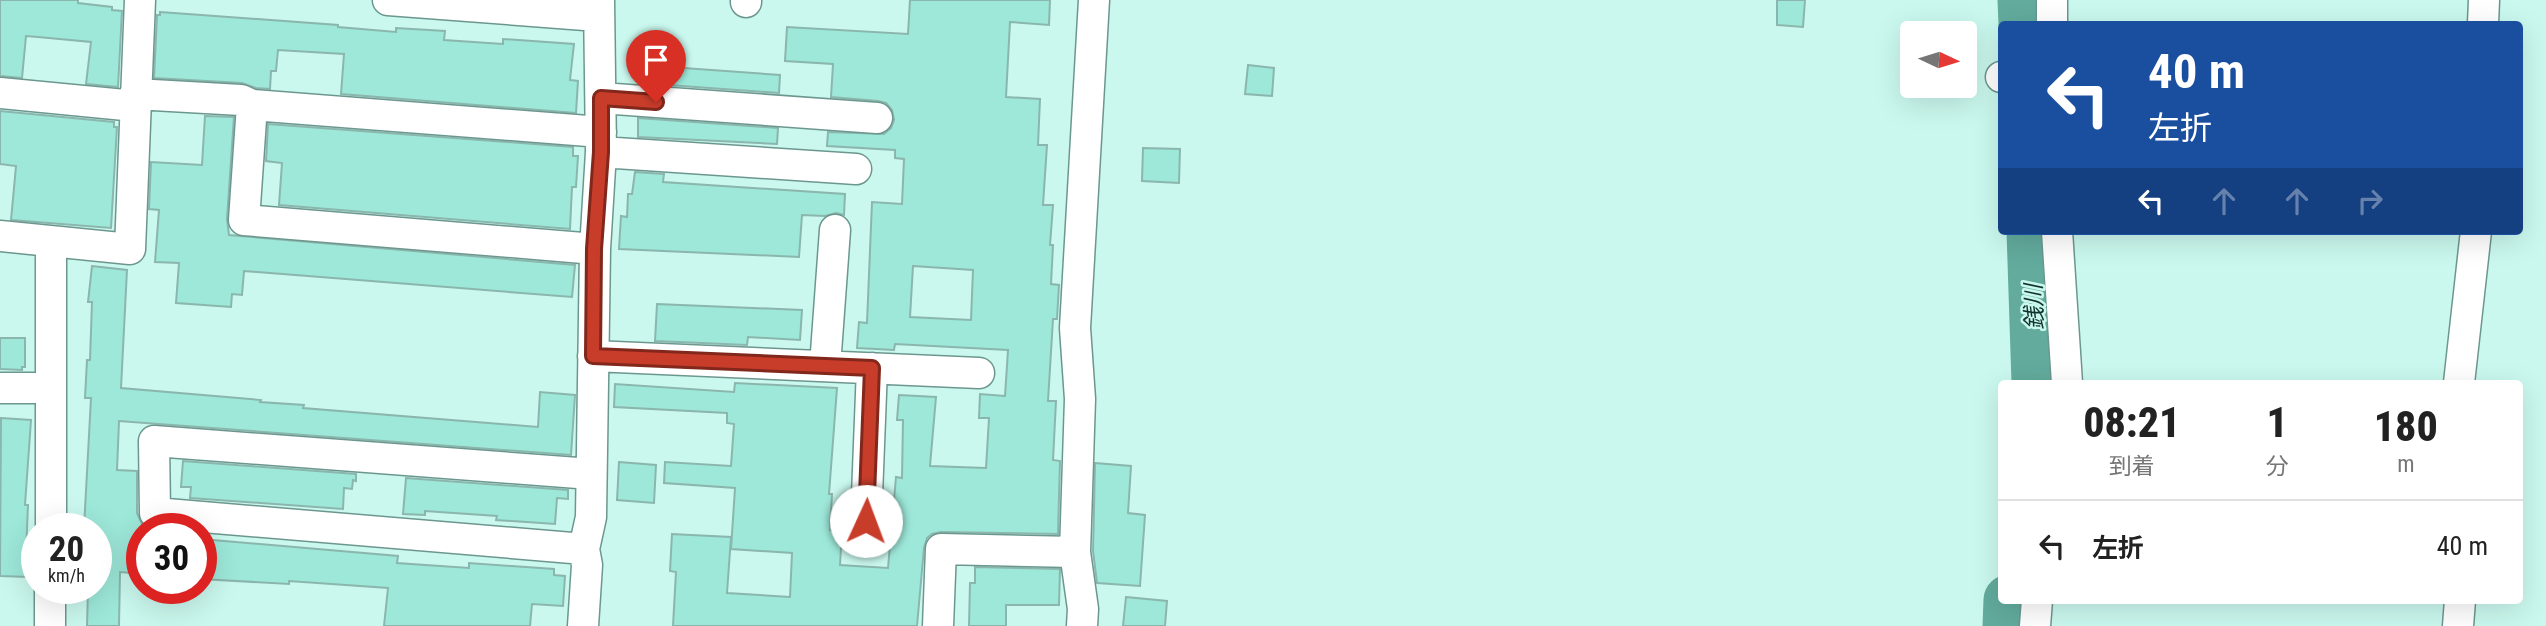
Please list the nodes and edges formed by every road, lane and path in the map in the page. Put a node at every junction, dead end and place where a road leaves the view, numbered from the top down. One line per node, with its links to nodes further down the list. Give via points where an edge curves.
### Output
1 (139, 0): 11 (street)
2 (387, 0): 6 (street)
3 (1094, 0): 34 (street, via 1075,328 1080,399)
4 (2052, 0): 7 (street)
5 (2484, 0): 8 (street)
6 (599, 8): 10 (street)
7 (2052, 21)
8 (2483, 21)
9 (0, 93): 11 (street)
10 (601, 98): 13 (street); 14 (street)
11 (135, 100): 12 (street, via 241,100); 20 (street, via 130,249)
12 (253, 105): 14 (street); 21 (street, via 244,220)
13 (877, 118)
14 (601, 142): 15 (street); 21 (street)
15 (856, 170)
16 (835, 230): 23 (street)
17 (2057, 235): 26 (street)
18 (2476, 235): 27 (street)
19 (0, 236): 20 (street)
20 (51, 241): 29 (street)
21 (594, 249): 22 (street)
22 (593, 356): 23 (street); 30 (street)
23 (825, 366): 24 (street)
24 (872, 368): 25 (street); 32 (street)
25 (979, 373)
26 (2067, 380)
27 (2459, 380)
28 (0, 388): 29 (street)
29 (51, 388): 31 (street)
30 (591, 474): 33 (street, via 591,517); 33 (street, via 153,441 155,513)
31 (51, 513)
32 (866, 521)
33 (584, 549): 39 (street)
34 (1075, 552): 40 (street, via 941,549); 41 (street)
35 (50, 604): 38 (street)
36 (2037, 604): 42 (street)
37 (2460, 604): 43 (street)
38 (50, 626)
39 (583, 626)
40 (938, 626)
41 (1082, 626)
42 (2035, 626)
43 (2458, 626)

